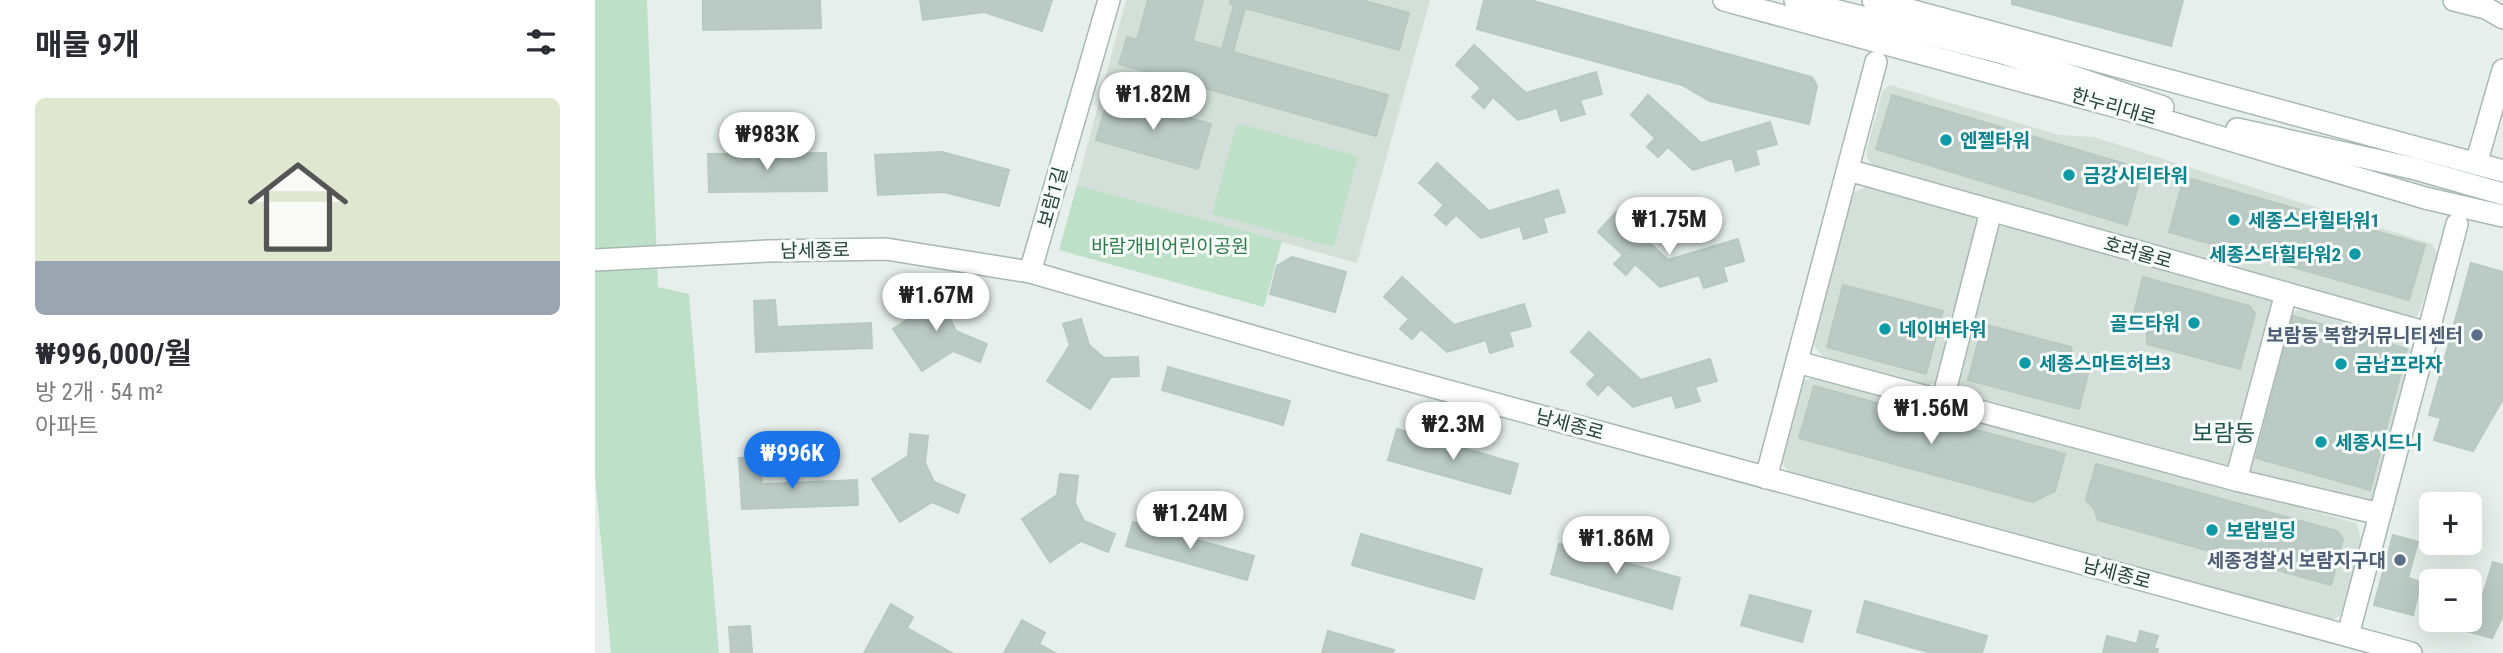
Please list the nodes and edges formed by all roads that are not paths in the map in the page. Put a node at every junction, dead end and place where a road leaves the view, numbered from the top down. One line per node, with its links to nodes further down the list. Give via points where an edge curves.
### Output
1 (1109, 0): 20 (street, 보람1길)
2 (1724, 0): 8 (street, 한누리대로)
3 (1795, 0): 16 (street, via 2003,53 2198,120 2412,168)
4 (1873, 0): 6 (street, 한누리대로)
5 (2453, 0): 7 (street, via 2486,8)
6 (1902, 4): 12 (street, 한누리대로)
7 (2503, 18)
8 (1828, 28): 9 (street, 한누리대로); 10 (street)
9 (1942, 59): 10 (street); 15 (street, 한누리대로)
10 (1876, 62): 13 (street)
11 (2503, 70): 12 (street)
12 (2476, 164): 14 (street, 한누리대로)
13 (1848, 170): 17 (street, 호려울로); 23 (street)
14 (2503, 171)
15 (2425, 198): 16 (street, 한누리대로); 18 (street, via 2446,208)
16 (2501, 208): 18 (street)
17 (1991, 211): 21 (street, 호려울로); 24 (street)
18 (2457, 224): 22 (street)
19 (595, 260): 20 (street, 남세종로, via 886,249)
20 (1030, 272): 25 (street, 남세종로)
21 (2286, 293): 22 (street, 호려울로); 26 (street)
22 (2428, 333): 27 (street)
23 (1797, 362): 24 (street); 25 (street)
24 (1944, 399): 26 (street)
25 (1766, 478): 28 (street, 남세종로)
26 (2236, 480): 27 (street)
27 (2380, 514): 28 (street)
28 (2348, 635): 29 (street, 남세종로)
29 (2411, 653)

